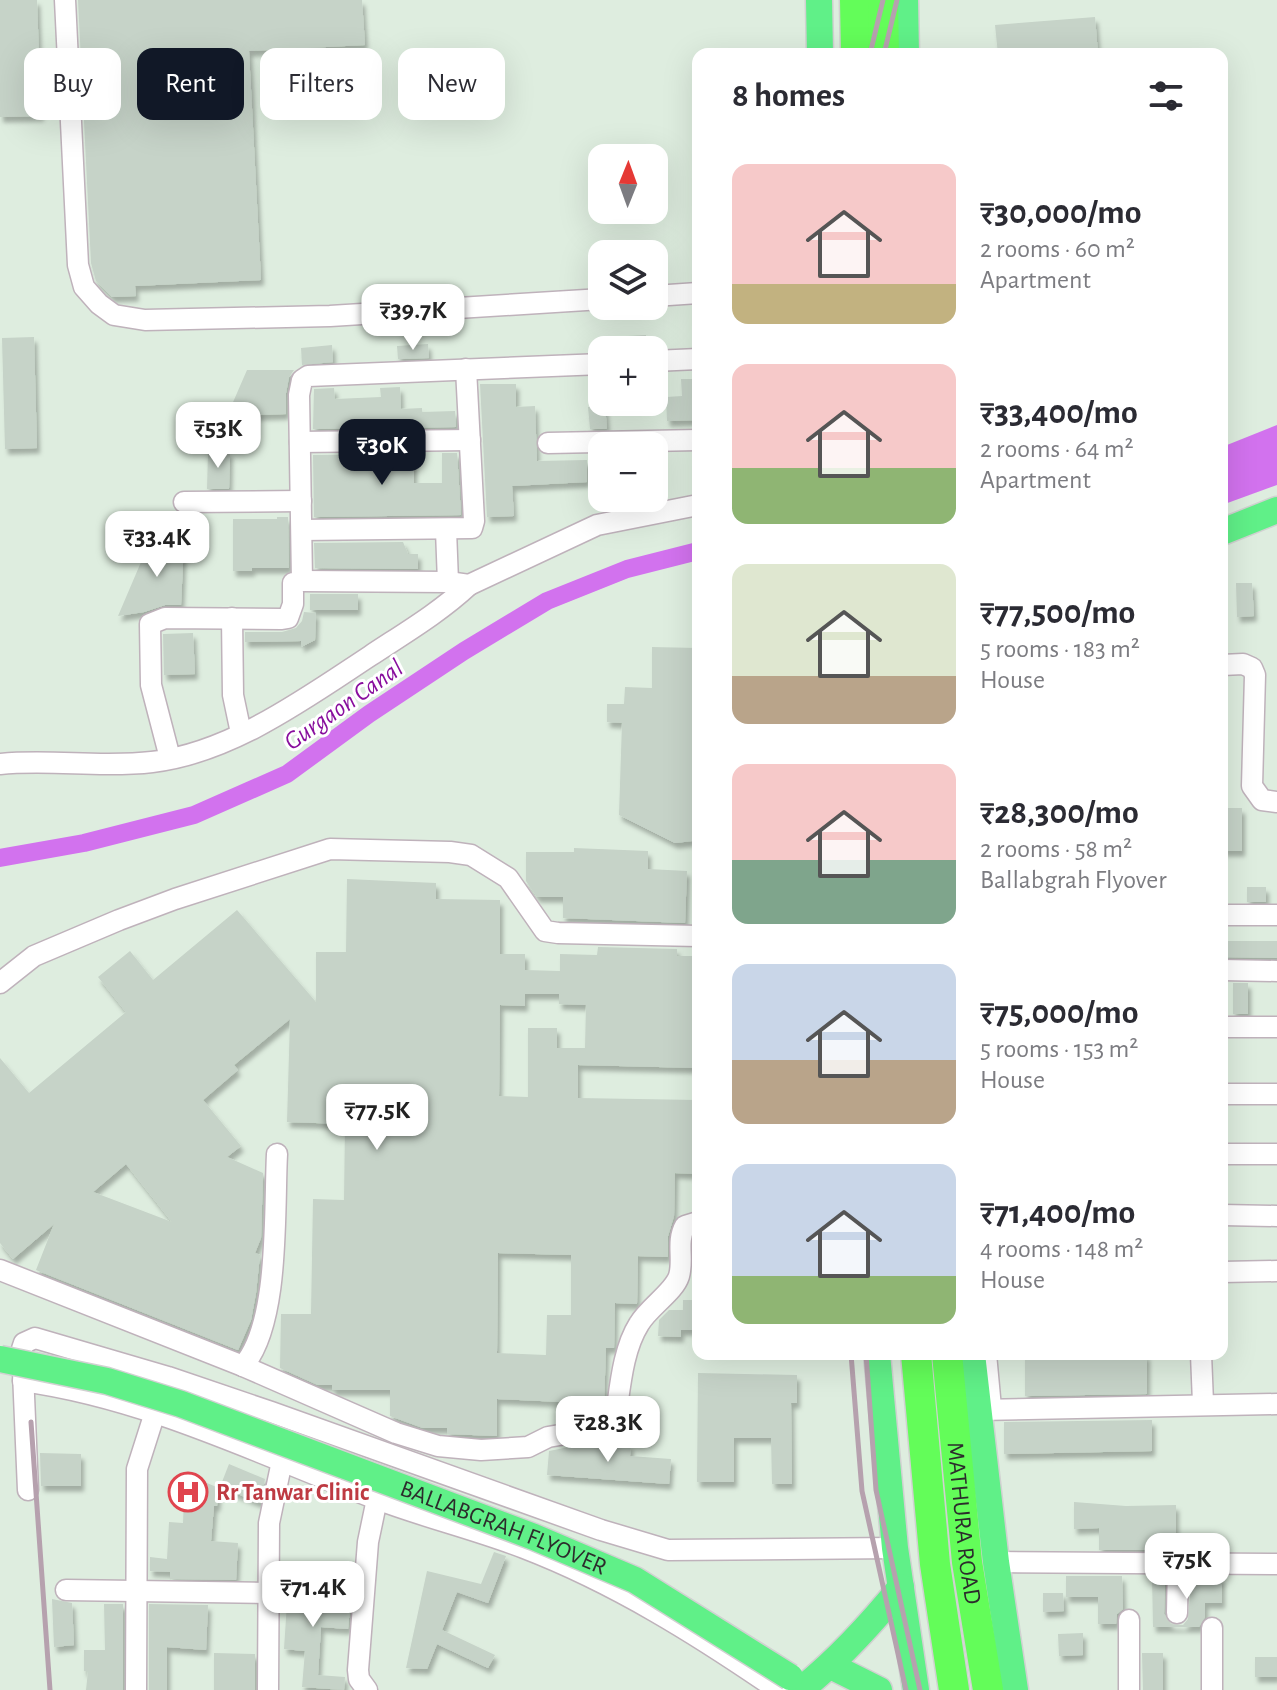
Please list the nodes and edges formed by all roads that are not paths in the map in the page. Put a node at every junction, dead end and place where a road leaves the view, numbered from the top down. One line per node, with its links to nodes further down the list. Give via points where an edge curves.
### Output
1 (65, 0): 10 (street, via 78,265 84,287 114,315 145,320 330,316)
2 (819, 0): 4 (main road)
3 (882, 2): 5 (highway); 6 (highway); 7 (main road)
4 (820, 48)
5 (859, 48)
6 (884, 48)
7 (903, 48)
8 (692, 293): 9 (street)
9 (668, 295)
10 (588, 300)
11 (692, 359): 12 (street)
12 (668, 360)
13 (588, 365): 14 (street)
14 (466, 369): 15 (street); 17 (street, via 308,376 300,386)
15 (470, 440): 17 (street); 26 (street, via 474,525)
16 (692, 440): 18 (street)
17 (300, 442): 20 (street)
18 (548, 443)
19 (1277, 494): 24 (main road)
20 (301, 501): 21 (street); 25 (street)
21 (184, 502)
22 (692, 506): 30 (street, via 597,525)
23 (1277, 510): 27 (main road)
24 (1228, 512)
25 (302, 530): 26 (street); 28 (street)
26 (446, 530): 29 (street)
27 (1228, 530)
28 (302, 581): 29 (street); 31 (street, via 293,583 288,618)
29 (448, 582): 30 (street)
30 (469, 585): 33 (street, via 313,695)
31 (232, 618): 33 (street, via 233,695); 34 (street, via 160,618 150,624 151,685)
32 (1228, 665): 36 (street, via 1243,664 1255,675 1251,779 1262,800)
33 (241, 733): 34 (street)
34 (170, 758): 35 (street)
35 (0, 764)
36 (1277, 802)
37 (1228, 915): 38 (street)
38 (1277, 915)
39 (692, 936): 42 (street, via 545,931 508,878 471,855 330,849 119,920 34,956)
40 (1228, 970): 41 (street)
41 (1277, 971)
42 (0, 983)
43 (1228, 1027): 44 (street)
44 (1277, 1027)
45 (1228, 1094): 46 (street)
46 (1277, 1094)
47 (277, 1154): 63 (street, via 270,1296 258,1343)
48 (1228, 1154): 49 (street)
49 (1277, 1154)
50 (1228, 1215): 51 (street)
51 (1277, 1216)
52 (692, 1224): 63 (street, via 680,1235 679,1276 637,1326 627,1351 612,1426 548,1437 528,1447 456,1449 396,1433)
53 (0, 1270): 63 (street)
54 (1277, 1271): 55 (street)
55 (1228, 1272)
56 (0, 1359): 87 (main road, BALLABGRAH FLYOVER, bridge, via 107,1381 181,1404 534,1537 635,1580)
57 (878, 1360): 73 (main road)
58 (917, 1360): 86 (highway, MATHURA ROAD, via 935,1564)
59 (948, 1360): 85 (highway, MATHURA ROAD, via 967,1562)
60 (973, 1360): 68 (main road)
61 (986, 1360): 68 (street)
62 (1201, 1360): 66 (street)
63 (243, 1366)
64 (168, 1377): 65 (street, via 35,1338 22,1349); 69 (street); 73 (street, via 668,1550)
65 (23, 1381): 69 (street, via 73,1388); 71 (street)
66 (1203, 1403): 67 (street); 68 (street)
67 (1277, 1404)
68 (985, 1409): 74 (main road)
69 (154, 1413): 70 (street); 79 (street, via 137,1469)
70 (282, 1461): 72 (street); 80 (street, via 269,1523)
71 (28, 1490)
72 (377, 1499): 87 (street, via 523,1547 585,1574); 90 (street, via 368,1542 358,1670)
73 (895, 1548): 77 (main road)
74 (996, 1562): 75 (street); 93 (main road)
75 (1178, 1563): 76 (street); 81 (street)
76 (1277, 1564)
77 (901, 1587): 84 (main road); 92 (main road)
78 (66, 1590): 79 (street)
79 (138, 1592): 80 (street); 88 (street)
80 (269, 1593): 89 (street)
81 (1177, 1613)
82 (1129, 1620): 94 (street)
83 (1212, 1628): 95 (street)
84 (831, 1666): 87 (main road); 91 (main road)
85 (986, 1678)
86 (952, 1680)
87 (795, 1686)
88 (136, 1690)
89 (268, 1690)
90 (367, 1690)
91 (879, 1690)
92 (916, 1690)
93 (1015, 1690)
94 (1129, 1690)
95 (1212, 1690)

